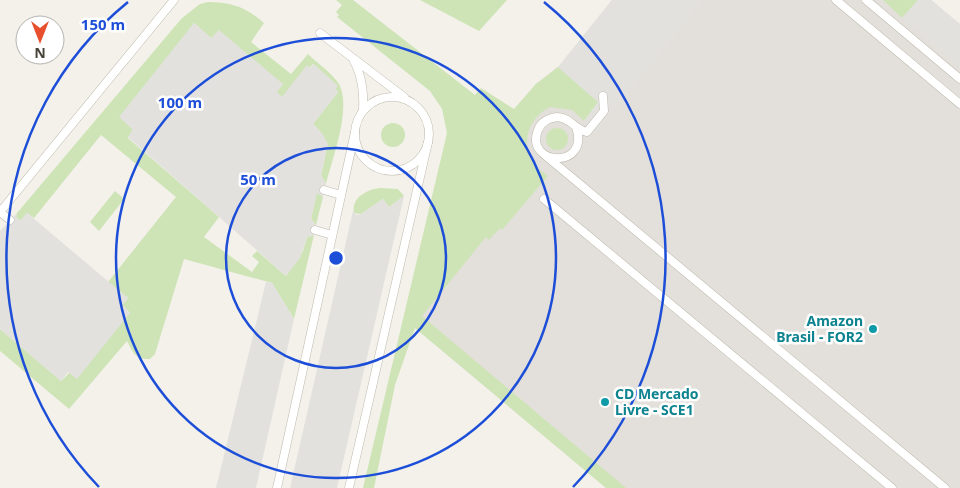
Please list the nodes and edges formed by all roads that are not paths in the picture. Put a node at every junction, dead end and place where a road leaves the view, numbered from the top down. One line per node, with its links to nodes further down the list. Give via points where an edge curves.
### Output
1 (174, 0): 18 (lane)
2 (836, 0): 9 (lane)
3 (866, 0): 6 (lane)
4 (320, 33): 5 (lane)
5 (353, 59): 8 (lane); 10 (lane, via 362,83)
6 (960, 80)
7 (603, 96): 11 (lane, via 604,111 587,132)
8 (407, 100): 10 (lane, via 395,96 383,98); 13 (lane, via 426,117)
9 (960, 104)
10 (363, 110): 12 (lane)
11 (576, 127): 14 (lane, via 578,141 572,154 559,159); 14 (lane, via 565,118 545,121 536,139)
12 (355, 132): 13 (lane, via 356,144 365,159 380,169 403,169 414,163); 16 (lane)
13 (428, 142): 24 (lane)
14 (546, 156): 22 (lane)
15 (324, 190): 16 (lane)
16 (341, 195): 21 (lane)
17 (544, 200): 25 (lane)
18 (0, 212): 19 (lane)
19 (10, 220)
20 (315, 230): 21 (lane)
21 (332, 235): 23 (lane)
22 (934, 479): 26 (lane); 27 (lane)
23 (277, 488)
24 (350, 488)
25 (892, 488)
26 (935, 488)
27 (945, 488)

